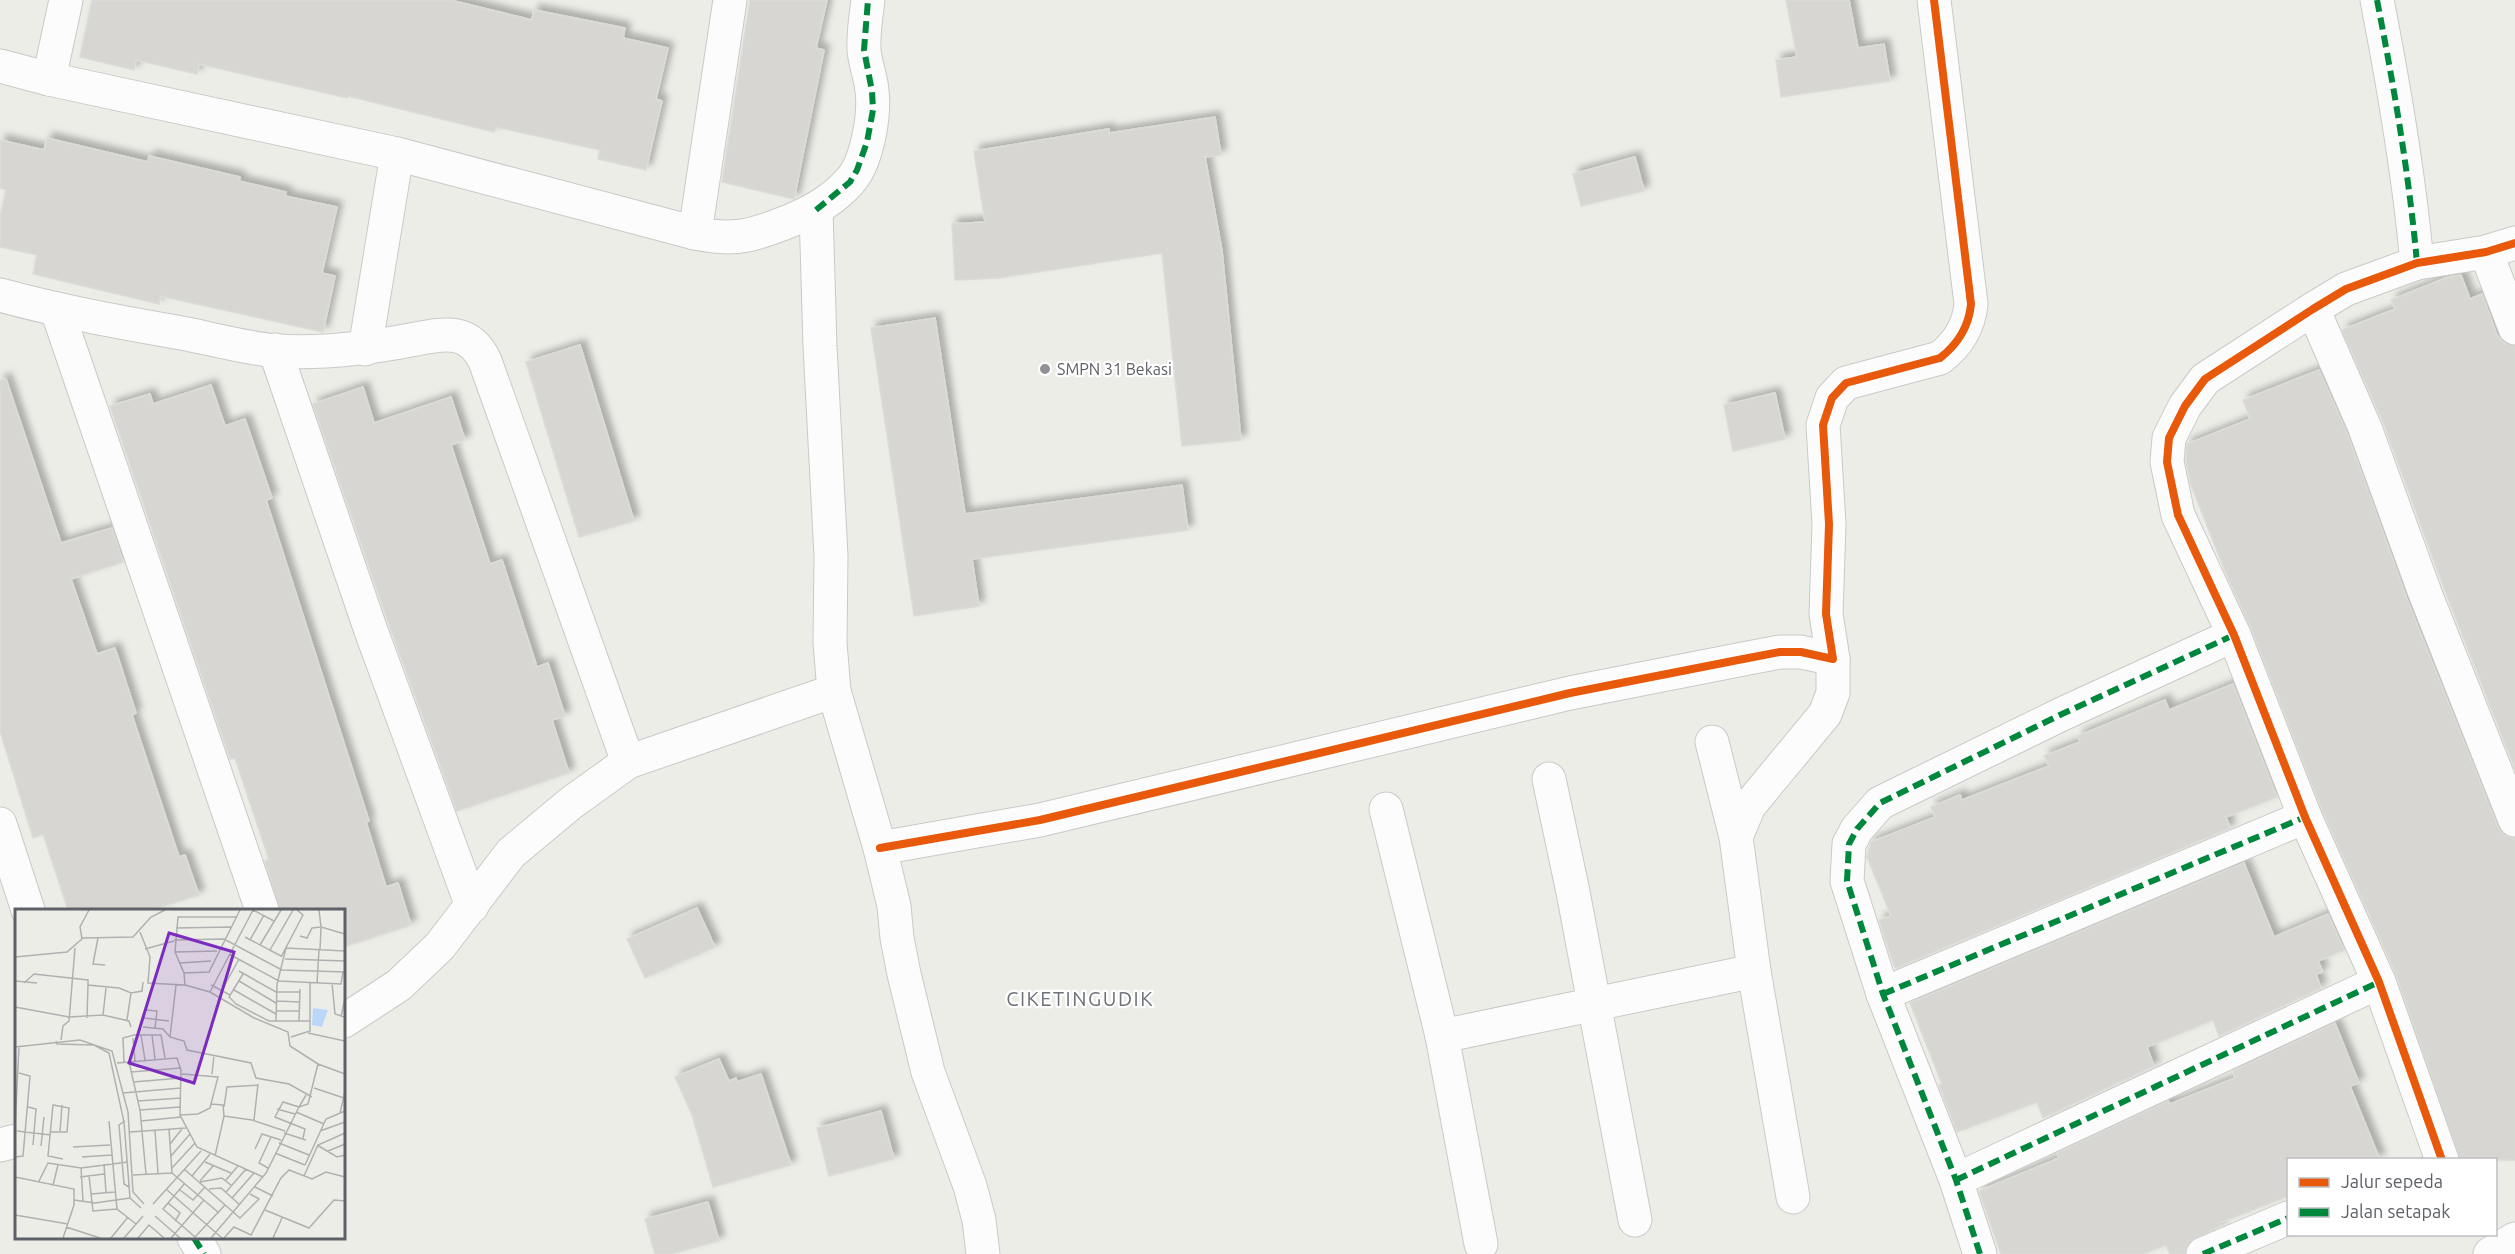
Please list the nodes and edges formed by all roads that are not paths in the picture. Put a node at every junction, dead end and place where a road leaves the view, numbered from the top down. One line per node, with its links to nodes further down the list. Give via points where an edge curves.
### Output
1 (66, 0): 7 (street)
2 (730, 0): 10 (street)
3 (868, 0): 9 (street, via 864,50 873,110 867,142 850,182)
4 (1934, 0): 20 (street, via 1970,319 1952,348 1940,358 1846,383 1828,405 1822,425 1829,524 1826,614)
5 (2377, 0): 12 (street, via 2406,163)
6 (0, 66): 7 (street)
7 (49, 79): 8 (street)
8 (397, 154): 10 (street); 17 (street)
9 (816, 210): 10 (street, via 735,238); 21 (street)
10 (695, 233)
11 (2501, 247): 12 (street); 16 (street)
12 (2417, 263): 14 (street, via 2346,289)
13 (0, 295): 15 (street)
14 (2313, 309): 19 (street, via 2205,379 2185,406 2169,438 2167,462 2178,515); 27 (street, via 2365,428)
15 (57, 310): 18 (street); 33 (street)
16 (2515, 328)
17 (364, 349): 18 (street); 23 (street, via 438,334 471,340 479,348)
18 (275, 351): 31 (street, via 370,628)
19 (2234, 635): 26 (street); 36 (street, via 1880,803 1850,844 1848,881)
20 (1833, 659): 29 (street, via 1833,693 1825,714 1749,806); 30 (street, via 1780,652 1570,693 1040,820)
21 (834, 691): 23 (street); 30 (street)
22 (1712, 742): 29 (street)
23 (628, 762): 31 (street, via 511,853)
24 (1549, 779): 37 (street)
25 (1386, 809): 39 (street)
26 (2305, 817): 35 (street); 36 (street)
27 (2515, 820)
28 (0, 824): 32 (street)
29 (1736, 837): 34 (street)
30 (880, 848): 52 (street, via 928,1072 970,1186)
31 (472, 906): 38 (street, via 440,946 399,985)
32 (28, 909)
33 (262, 909)
34 (1754, 971): 37 (street); 44 (street)
35 (2379, 982): 42 (street); 43 (street)
36 (1883, 994): 43 (street)
37 (1594, 1004): 39 (street); 46 (street)
38 (345, 1020)
39 (1442, 1036): 50 (street)
40 (15, 1141): 41 (street)
41 (0, 1145)
42 (2437, 1158)
43 (1956, 1180): 53 (street)
44 (1793, 1197)
45 (2287, 1219): 54 (street)
46 (1635, 1220)
47 (2476, 1236): 55 (street)
48 (195, 1239): 51 (street)
49 (2515, 1239): 56 (street)
50 (1481, 1244)
51 (204, 1254)
52 (983, 1254)
53 (1980, 1254)
54 (2203, 1254)
55 (2484, 1254)
56 (2490, 1254)

